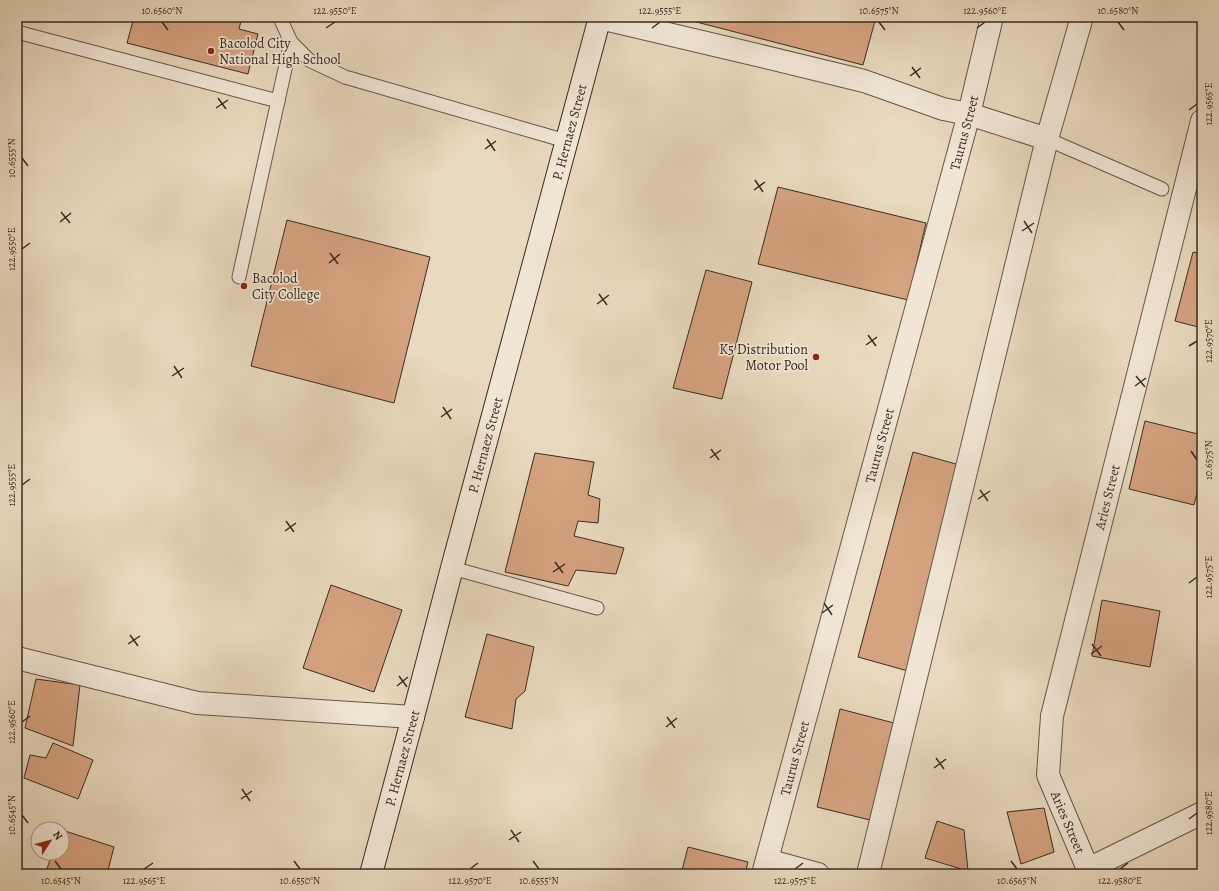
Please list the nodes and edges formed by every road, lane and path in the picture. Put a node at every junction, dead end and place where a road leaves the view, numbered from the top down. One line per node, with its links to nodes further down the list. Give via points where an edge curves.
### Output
1 (281, 17): 6 (lane)
2 (992, 17): 8 (street, Taurus Street)
3 (1082, 17): 10 (street)
4 (600, 18): 8 (street, via 864,81 943,109); 11 (street, P. Hernaez Street)
5 (17, 32): 7 (lane)
6 (292, 42): 7 (lane); 11 (lane, via 309,60 345,78)
7 (278, 101): 13 (lane)
8 (969, 114): 10 (street); 19 (street, Taurus Street)
9 (1202, 121): 20 (street, Aries Street, via 1052,716 1048,774)
10 (1047, 139): 12 (lane); 23 (street)
11 (566, 141): 14 (street, P. Hernaez Street)
12 (1162, 189)
13 (239, 277)
14 (452, 568): 15 (lane); 17 (street, P. Hernaez Street)
15 (597, 608)
16 (17, 658): 17 (street, via 197,703)
17 (413, 717): 21 (street, P. Hernaez Street)
18 (1202, 813): 20 (street)
19 (765, 867): 22 (street)
20 (1085, 872)
21 (371, 874)
22 (818, 874)
23 (868, 874)

